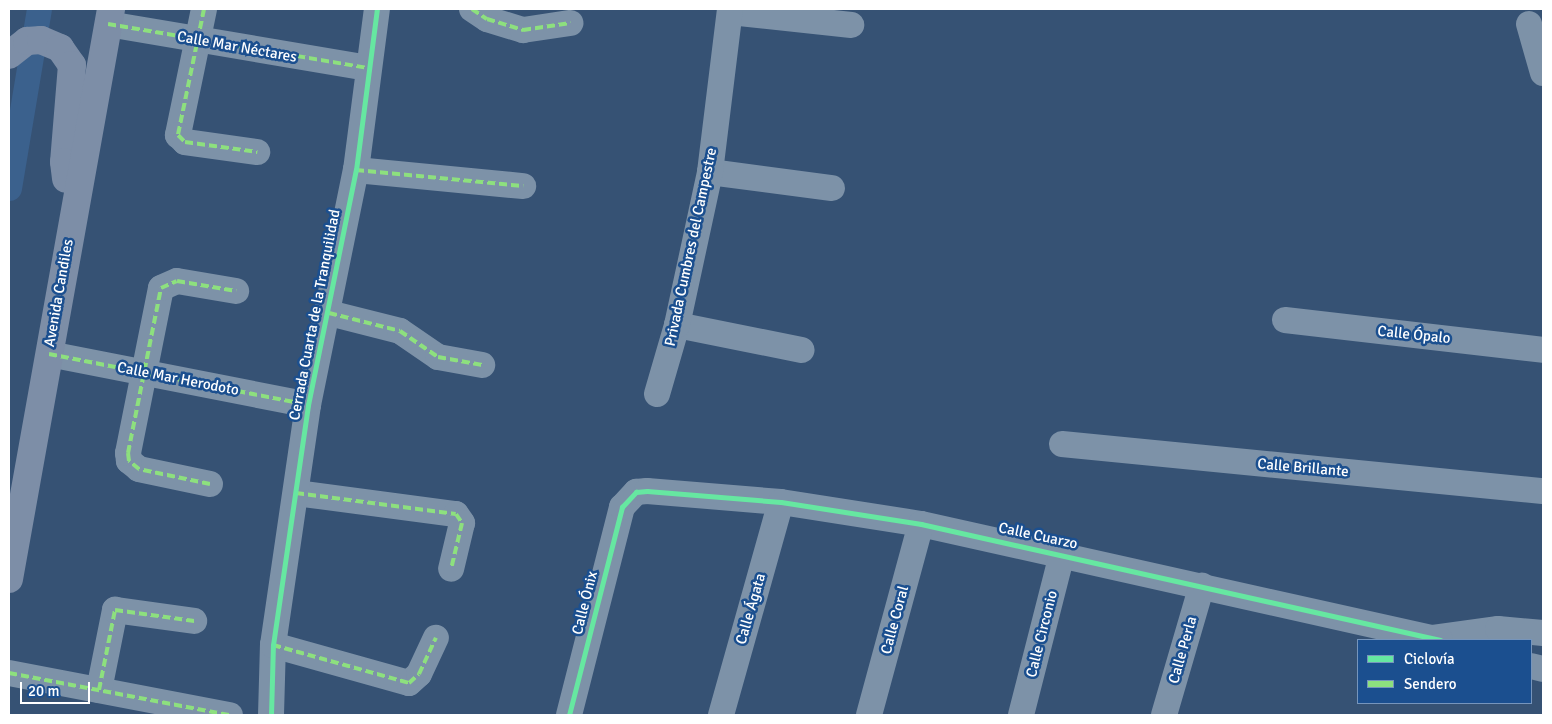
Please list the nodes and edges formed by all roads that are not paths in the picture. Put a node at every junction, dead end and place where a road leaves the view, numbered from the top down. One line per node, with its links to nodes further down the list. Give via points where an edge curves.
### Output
1 (204, 9): 9 (street)
2 (377, 9): 11 (street, Cerrada Cuarta de la Tranquilidad)
3 (472, 9): 6 (street, via 487,18 523,30)
4 (730, 10): 7 (street); 15 (street, Privada Cumbres del Campestre)
5 (109, 16): 9 (street, Calle Mar Néctares); 18 (main road, Avenida Candiles)
6 (570, 23)
7 (851, 24)
8 (1529, 24): 12 (street)
9 (199, 42): 11 (street, Calle Mar Néctares); 13 (street, via 178,135 185,142)
10 (9, 55): 18 (main road, via 33,41 60,48 74,71 64,169)
11 (367, 68): 14 (street, Cerrada Cuarta de la Tranquilidad)
12 (1543, 73)
13 (257, 152)
14 (356, 170): 16 (street); 20 (street, Cerrada Cuarta de la Tranquilidad)
15 (710, 172): 17 (street); 22 (street, Privada Cumbres del Campestre)
16 (523, 186)
17 (832, 188)
18 (75, 195): 25 (main road, Avenida Candiles)
19 (236, 291): 27 (street, via 177,281 160,288)
20 (329, 313): 26 (street, via 400,331 438,357); 29 (street, Cerrada Cuarta de la Tranquilidad)
21 (1285, 320): 24 (street, Calle Ópalo)
22 (677, 325): 23 (street); 28 (street, Privada Cumbres del Campestre)
23 (802, 350)
24 (1543, 350)
25 (49, 354): 27 (street, Calle Mar Herodoto); 39 (main road, Avenida Candiles)
26 (482, 366)
27 (142, 370): 29 (street, Calle Mar Herodoto); 31 (street, via 129,461 139,469)
28 (657, 394)
29 (308, 405): 33 (street, Cerrada Cuarta de la Tranquilidad)
30 (1062, 444): 32 (street, Calle Brillante)
31 (210, 484)
32 (1543, 491)
33 (296, 492): 38 (street, via 456,514 462,523); 45 (street, Cerrada Cuarta de la Tranquilidad)
34 (628, 498): 35 (street, Calle Cuarzo, via 647,491); 50 (street, Calle Ónix)
35 (781, 502): 36 (street, Calle Cuarzo); 51 (street, Calle Ágata)
36 (921, 524): 37 (street, Calle Cuarzo); 52 (street, Calle Coral)
37 (1062, 554): 40 (street, Calle Cuarzo); 53 (street, Calle Circonio)
38 (451, 569)
39 (9, 579)
40 (1202, 585): 44 (street, Calle Cuarzo); 54 (street, Calle Perla)
41 (194, 621): 47 (street, via 115,610)
42 (1543, 633): 44 (street, Calle Cuarzo, via 1498,629)
43 (436, 638): 45 (street, via 413,680 405,683)
44 (1437, 639)
45 (273, 646): 49 (street, Cerrada Cuarta de la Tranquilidad)
46 (9, 673): 47 (street)
47 (98, 690): 48 (street)
48 (230, 715)
49 (270, 715)
50 (569, 715)
51 (721, 715)
52 (869, 715)
53 (1021, 715)
54 (1164, 715)

